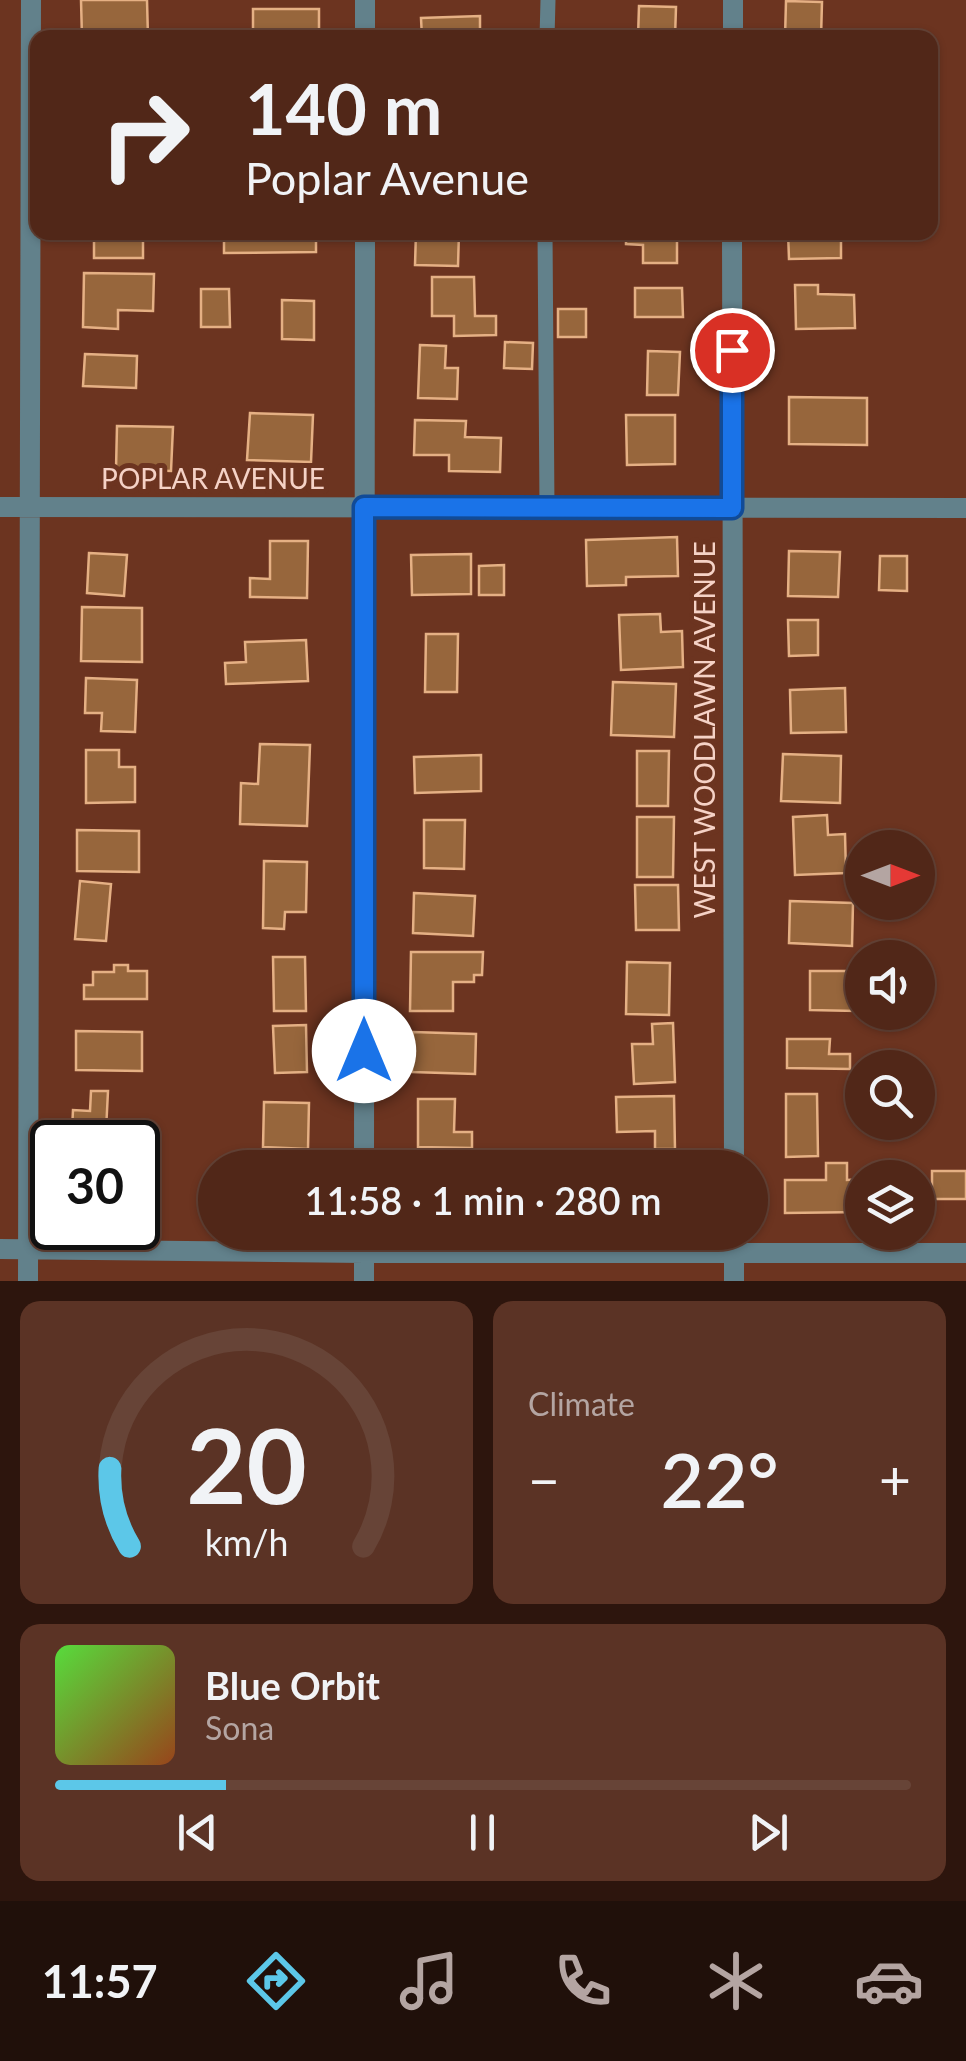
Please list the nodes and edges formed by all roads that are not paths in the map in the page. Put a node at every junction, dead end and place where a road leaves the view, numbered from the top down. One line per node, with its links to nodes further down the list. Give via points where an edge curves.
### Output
1 (31, 0): 5 (street)
2 (365, 0): 6 (street)
3 (548, 0): 7 (lane)
4 (733, 0): 8 (street)
5 (31, 30)
6 (365, 30)
7 (547, 30)
8 (733, 30)
9 (30, 240): 13 (street)
10 (364, 240): 14 (street)
11 (546, 240): 16 (lane)
12 (732, 240): 17 (street, WEST WOODLAWN AVENUE)
13 (29, 506): 14 (street, POPLAR AVENUE); 15 (street, POPLAR AVENUE); 24 (street)
14 (364, 507): 16 (street, POPLAR AVENUE); 19 (street)
15 (0, 508)
16 (547, 508): 17 (street, POPLAR AVENUE)
17 (732, 508): 18 (street, POPLAR AVENUE); 20 (street, WEST WOODLAWN AVENUE)
18 (966, 508)
19 (364, 1150)
20 (734, 1150)
21 (768, 1244): 27 (street)
22 (198, 1246): 24 (street)
23 (0, 1249): 24 (street)
24 (28, 1250): 28 (street)
25 (364, 1250): 29 (street)
26 (734, 1250): 30 (street)
27 (966, 1254)
28 (28, 1281)
29 (364, 1281)
30 (734, 1281)

